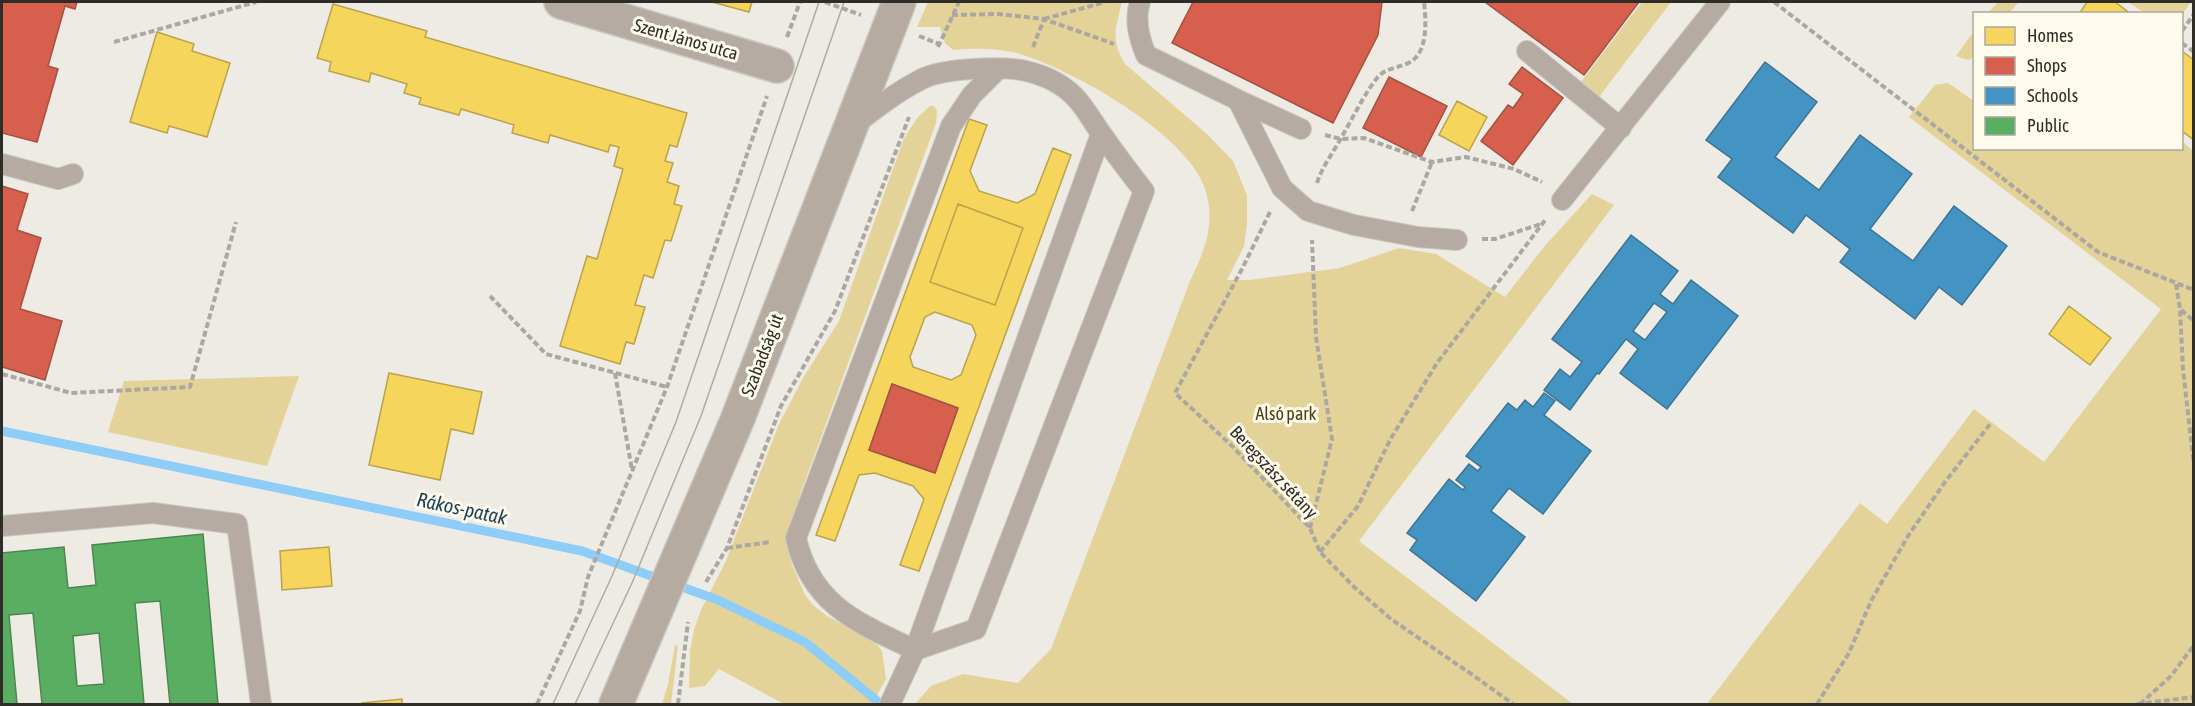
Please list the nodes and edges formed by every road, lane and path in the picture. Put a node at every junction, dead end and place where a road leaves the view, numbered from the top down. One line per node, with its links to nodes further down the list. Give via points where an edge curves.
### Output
1 (256, 2): 17 (path)
2 (561, 2): 21 (street, Szent János utca)
3 (825, 2): 13 (path)
4 (899, 2): 25 (main road, Szabadság út)
5 (958, 2): 12 (path)
6 (1105, 2): 14 (path)
7 (1140, 2): 20 (lane, via 1138,35)
8 (1424, 2): 29 (path, via 1425,32 1418,55 1408,64 1379,75)
9 (1720, 2): 26 (lane)
10 (1774, 2): 40 (path, via 2098,252)
11 (2193, 14): 15 (path)
12 (952, 15): 14 (path); 18 (path)
13 (869, 18)
14 (1044, 19): 20 (path)
15 (2183, 28)
16 (912, 34): 18 (path)
17 (114, 42)
18 (939, 44): 23 (path)
19 (1527, 51): 26 (lane)
20 (1146, 55): 24 (lane)
21 (777, 66): 47 (path)
22 (998, 70): 23 (lane, via 956,70); 28 (lane, via 1024,71 1052,80 1073,95); 53 (lane, via 972,96 951,126)
23 (924, 78): 25 (lane); 54 (path, via 835,311 781,406)
24 (1238, 100): 27 (lane); 33 (lane)
25 (850, 128): 65 (main road, Szabadság út, via 738,418)
26 (1621, 128): 34 (lane)
27 (1301, 129): 29 (path)
28 (1101, 134): 59 (lane); 59 (lane, via 1144,191 976,630)
29 (1341, 139): 30 (path, via 1364,138); 35 (path, via 1318,179)
30 (1432, 162): 34 (path, via 1466,157 1514,169); 38 (path)
31 (2, 164): 32 (lane, via 58,179)
32 (73, 174)
33 (1282, 188): 35 (lane); 52 (path, Beregszász sétány, via 1175,393 1232,445)
34 (1564, 197): 37 (path)
35 (1308, 211): 38 (lane); 52 (path, via 1316,337 1332,439)
36 (236, 222): 46 (path, via 190,387 71,393)
37 (1542, 224): 39 (path, via 1495,239); 55 (path, via 1437,363 1390,440 1358,506)
38 (1403, 234): 39 (lane)
39 (1457, 240)
40 (2176, 284): 41 (path); 43 (path)
41 (2193, 290)
42 (490, 296): 45 (path, via 546,354)
43 (2180, 309): 44 (path); 49 (path)
44 (2193, 321)
45 (615, 373): 47 (path); 50 (path)
46 (2, 374)
47 (667, 387): 50 (path)
48 (1991, 423): 68 (path, via 1903,543 1871,601 1849,654)
49 (2193, 466)
50 (632, 471): 64 (path, via 588,577 580,611)
51 (2, 526): 63 (lane, via 153,513 237,524)
52 (1310, 528): 55 (path, Beregszász sétány)
53 (796, 538): 54 (path); 59 (lane, via 801,559 824,595 875,632)
54 (727, 548): 56 (path)
55 (1320, 552): 67 (path, Beregszász sétány, via 1391,619)
56 (706, 583)
57 (689, 617): 66 (path)
58 (2193, 645): 62 (path, via 2171,676)
59 (915, 650): 61 (lane)
60 (2193, 697): 62 (path)
61 (891, 703)
62 (2138, 704)
63 (261, 705)
64 (537, 705)
65 (616, 705)
66 (678, 705)
67 (1513, 705)
68 (1817, 705)

